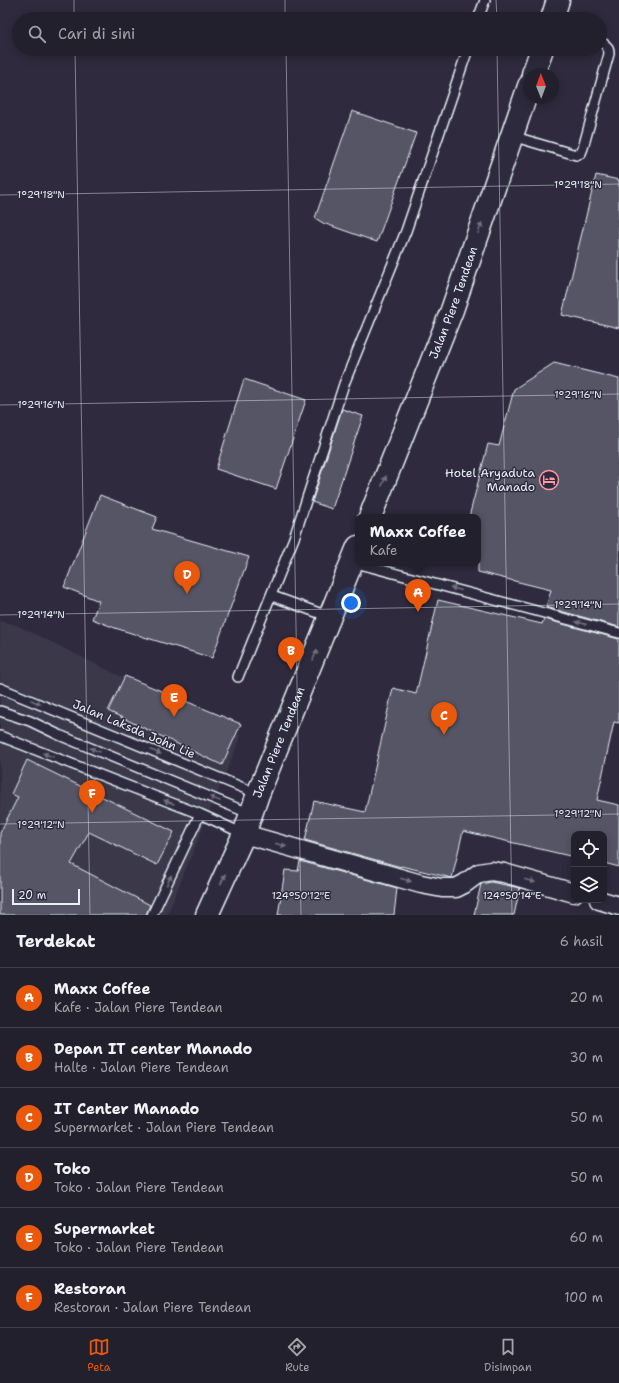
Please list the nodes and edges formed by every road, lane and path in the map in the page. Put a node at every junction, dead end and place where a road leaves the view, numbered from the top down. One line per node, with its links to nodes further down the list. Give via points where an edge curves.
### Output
1 (485, 0): 3 (lane)
2 (558, 0): 4 (highway)
3 (481, 12)
4 (554, 12)
5 (607, 45): 10 (lane, via 609,54 584,148 580,153 576,155)
6 (466, 56): 14 (lane, via 406,231 344,384 294,538)
7 (539, 56): 8 (highway)
8 (535, 68)
9 (523, 104): 10 (highway, Jalan Piere Tendean)
10 (512, 136): 11 (highway, Jalan Piere Tendean, one-way to 10, via 452,310)
11 (371, 514)
12 (355, 554): 15 (highway, Jalan Piere Tendean)
13 (395, 566): 16 (lane, one-way to 13)
14 (272, 596): 15 (lane); 17 (lane)
15 (330, 617): 21 (highway, Jalan Piere Tendean, one-way to 15)
16 (619, 633)
17 (238, 677)
18 (0, 688): 21 (lane, Jalan Laksda John Lie, one-way to 21)
19 (0, 711): 21 (lane, one-way to 19, via 66,738)
20 (0, 736): 22 (lane, one-way to 20)
21 (254, 804): 23 (highway, Jalan Piere Tendean)
22 (200, 814): 23 (lane); 27 (lane, one-way to 22)
23 (244, 834): 24 (street, one-way to 24, via 442,888 456,888 479,873 491,871); 28 (highway, Jalan Piere Tendean, one-way to 23)
24 (571, 892)
25 (607, 902): 26 (street)
26 (619, 906)
27 (152, 915)
28 (207, 915)

